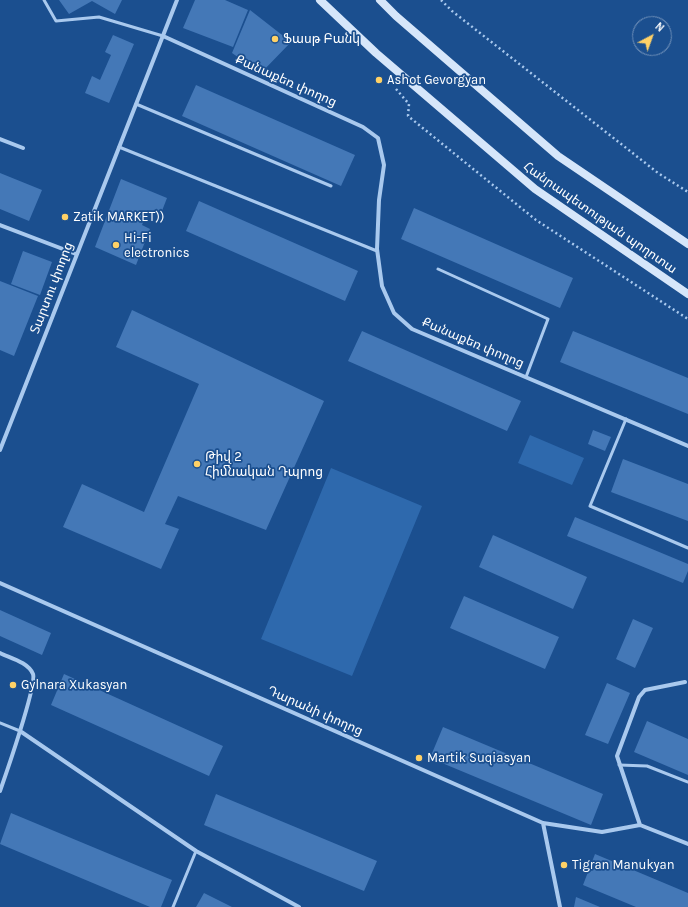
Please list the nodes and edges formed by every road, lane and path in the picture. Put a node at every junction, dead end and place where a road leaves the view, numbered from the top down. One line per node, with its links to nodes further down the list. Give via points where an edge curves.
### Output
1 (44, 0): 6 (lane, via 56,21 99,17)
2 (177, 0): 6 (street, Տարտու փողոց)
3 (320, 0): 19 (main road, Հանրապետության պողոտա, via 376,53 535,189)
4 (380, 0): 15 (main road, Հանրապետության պողոտա, via 558,156)
5 (441, 0): 13 (path, via 658,173)
6 (163, 36): 8 (street, Տարտու փողոց); 16 (street, Քանաքեռ փողոց, via 363,127 378,138 384,165 379,200)
7 (392, 84): 20 (path, via 409,104 408,116 536,220)
8 (136, 104): 10 (street, Տարտու փողոց); 12 (lane)
9 (0, 139): 11 (street)
10 (119, 147): 16 (lane); 17 (street, Տարտու փողոց)
11 (23, 148)
12 (331, 186)
13 (688, 192)
14 (0, 225): 17 (street)
15 (688, 244)
16 (377, 251): 21 (street, Քանաքեռ փողոց, via 382,286 394,313 412,329)
17 (76, 254): 24 (street, Տարտու փողոց)
18 (438, 268): 21 (lane, via 548,318)
19 (688, 294)
20 (688, 319)
21 (526, 377): 22 (street, Քանաքեռ փողոց)
22 (626, 419): 23 (street, Քանաքեռ փողոց); 25 (lane, via 590,506)
23 (688, 446)
24 (0, 450)
25 (688, 548)
26 (0, 583): 34 (street, Դարանի փողոց)
27 (0, 653): 30 (street, via 28,666 33,675)
28 (685, 682): 31 (street, via 645,690 639,697 617,756)
29 (0, 723): 30 (lane)
30 (20, 732): 33 (street); 37 (street)
31 (619, 765): 32 (lane, via 647,766); 35 (street)
32 (688, 782)
33 (0, 791)
34 (544, 823): 35 (street, Դարանի փողոց, via 602,832); 40 (street)
35 (640, 825): 36 (street)
36 (688, 844)
37 (196, 851): 38 (lane); 39 (street)
38 (173, 907)
39 (299, 907)
40 (560, 907)

